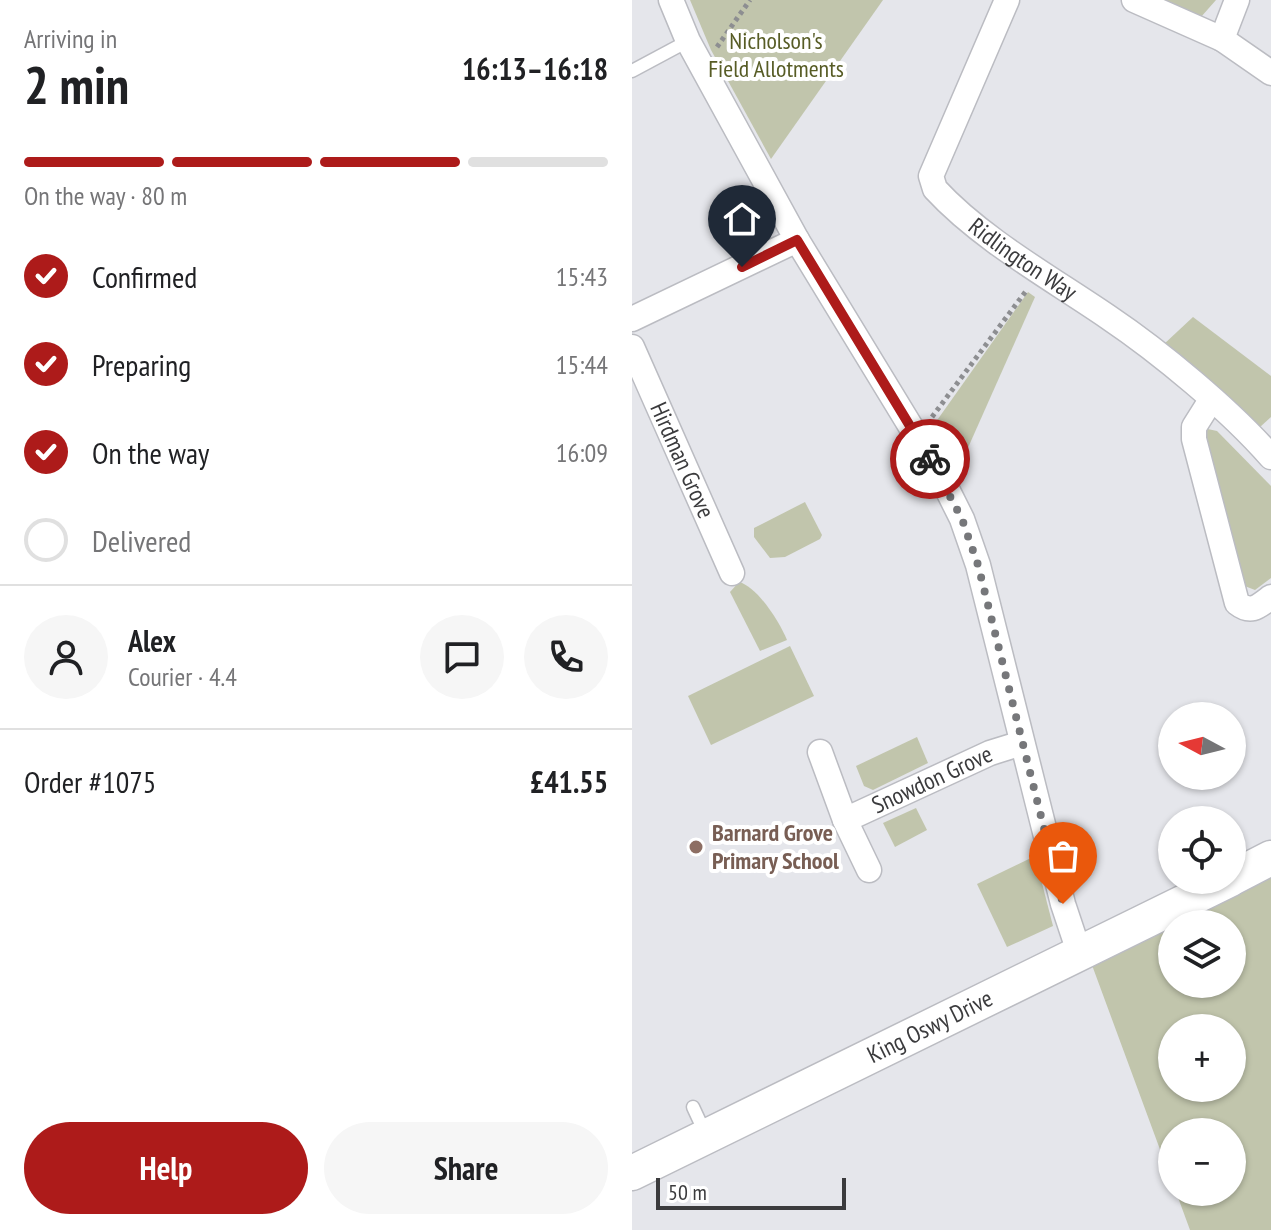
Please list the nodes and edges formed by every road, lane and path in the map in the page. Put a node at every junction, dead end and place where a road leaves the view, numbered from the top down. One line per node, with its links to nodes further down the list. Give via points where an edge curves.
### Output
1 (671, 0): 7 (street)
2 (750, 0): 8 (path)
3 (1007, 0): 12 (street, Ridlington Way, via 931,176 944,198)
4 (1134, 0): 6 (street)
5 (1237, 0): 6 (street)
6 (1222, 39): 10 (street)
7 (688, 41): 8 (street); 9 (lane)
8 (702, 68): 11 (street)
9 (632, 71)
10 (1271, 73)
11 (797, 240): 13 (street); 16 (street)
12 (1040, 273): 15 (street, Ridlington Way, via 1111,319); 16 (path)
13 (632, 319)
14 (632, 347): 18 (street, Hirdman Grove)
15 (1211, 400): 17 (street, Ridlington Way); 19 (street, via 1194,427 1194,439 1237,603 1254,610)
16 (917, 437): 20 (street, via 962,519 978,565)
17 (1271, 457)
18 (732, 573)
19 (1271, 597)
20 (1022, 743): 22 (street, Snowdon Grove); 27 (street)
21 (820, 752): 22 (street, Snowdon Grove)
22 (845, 820): 24 (street, Snowdon Grove)
23 (1271, 858): 25 (street, King Oswy Drive)
24 (869, 870)
25 (1246, 871)
26 (1200, 894): 27 (street, King Oswy Drive)
27 (1080, 955): 29 (street, King Oswy Drive)
28 (693, 1107): 29 (lane)
29 (708, 1138): 30 (street, King Oswy Drive)
30 (632, 1173)

